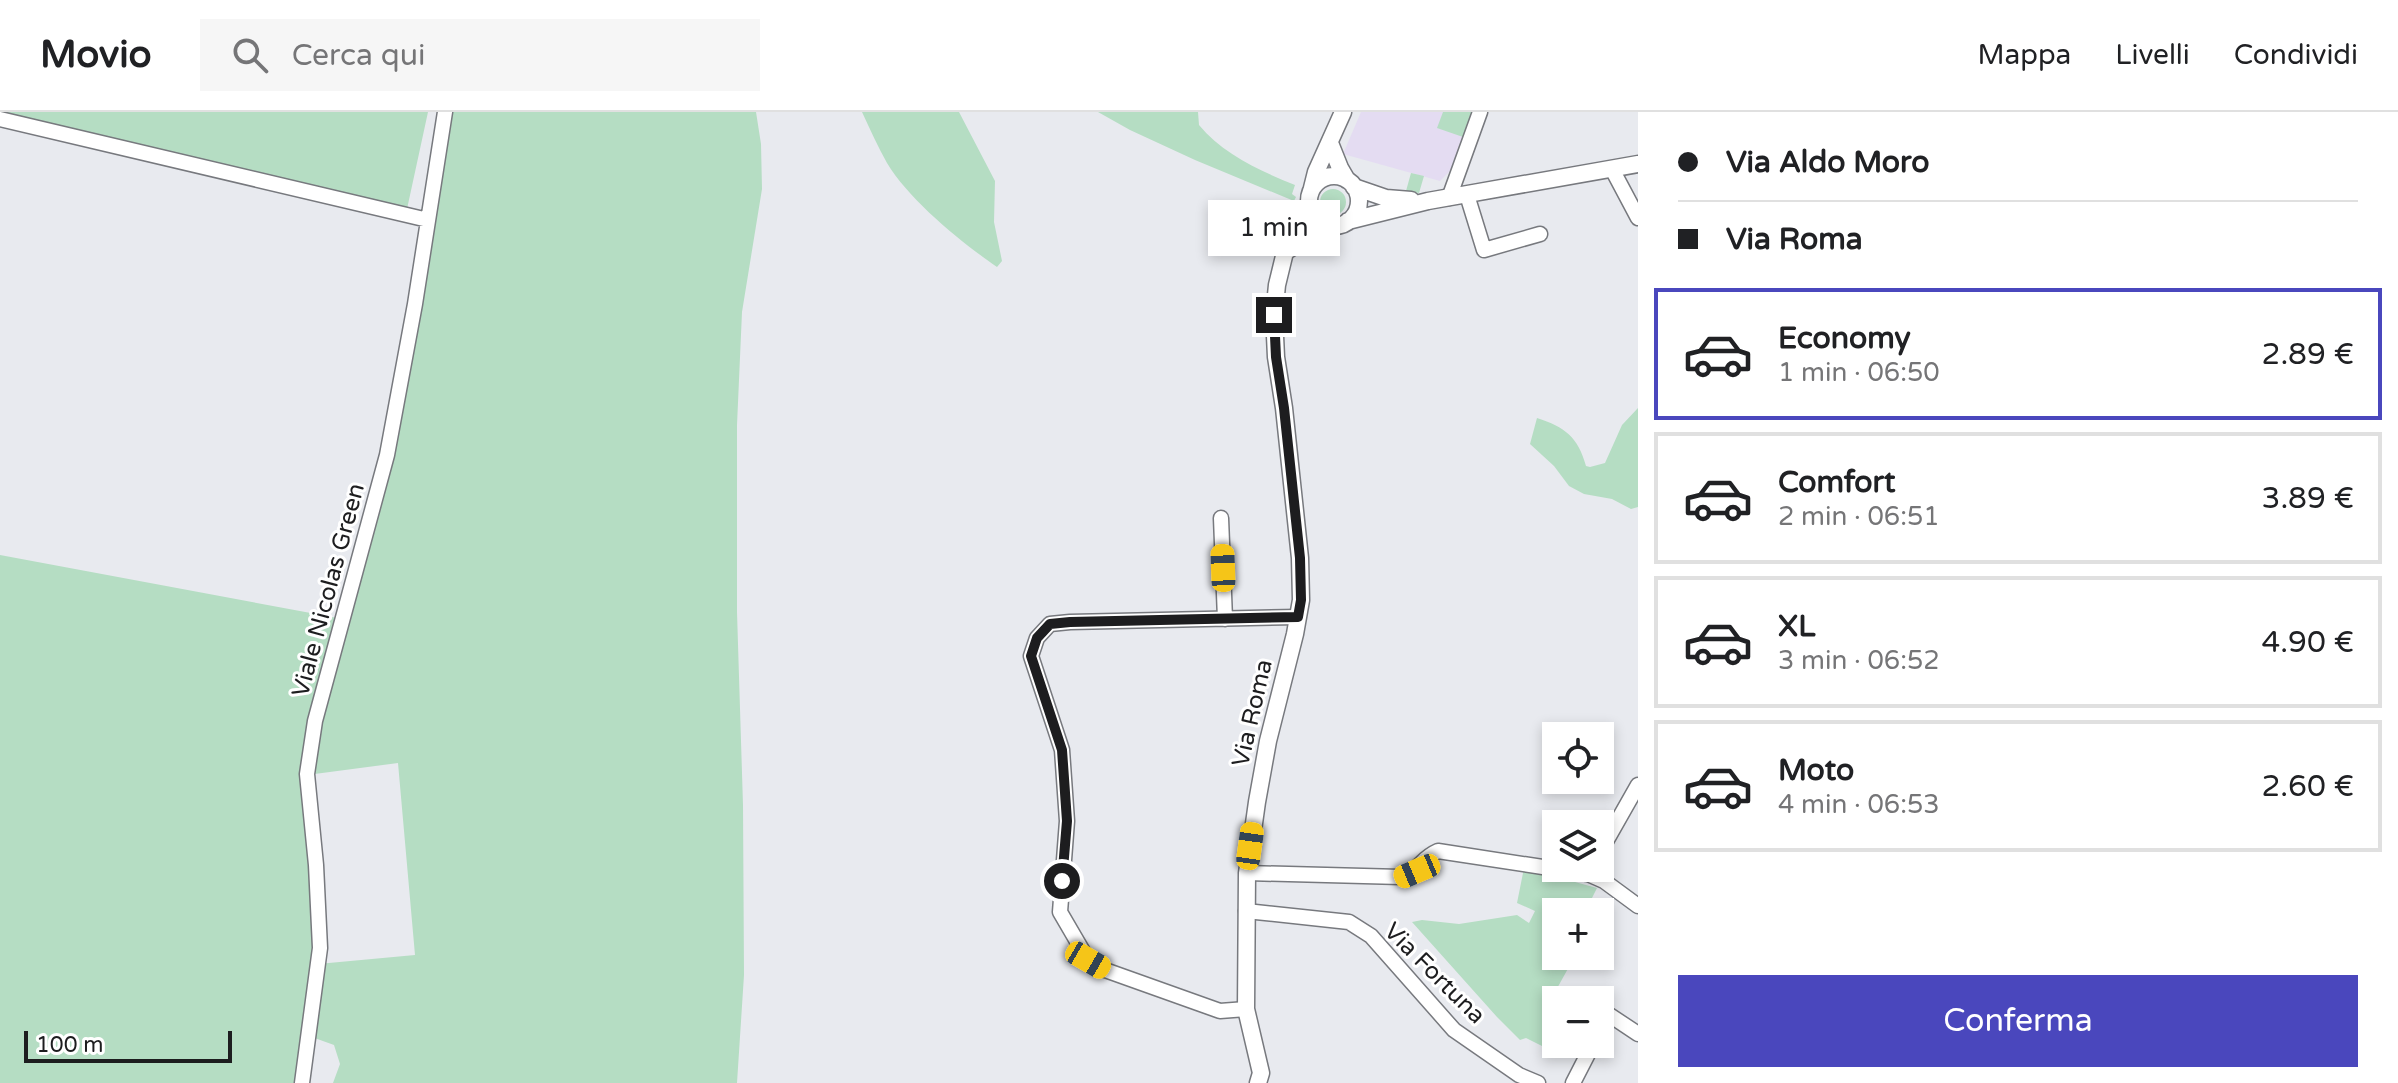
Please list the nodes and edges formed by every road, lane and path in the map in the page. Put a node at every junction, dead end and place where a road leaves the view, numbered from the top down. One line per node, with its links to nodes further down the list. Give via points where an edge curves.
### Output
1 (445, 112): 14 (street, Viale Nicolas Green)
2 (1343, 112): 5 (street, Via Roma)
3 (1480, 112): 10 (street)
4 (0, 119): 14 (street)
5 (1330, 143): 8 (street); 11 (street, Via Roma)
6 (1638, 164): 7 (street)
7 (1612, 169): 9 (street); 13 (street)
8 (1351, 183): 11 (street, via 1333,176 1323,179); 12 (street, via 1386,198); 15 (street, via 1358,209)
9 (1467, 195): 10 (street); 17 (street, via 1484,250)
10 (1449, 198): 12 (street)
11 (1309, 199): 16 (street, via 1316,219); 18 (street, Via Roma)
12 (1428, 201): 15 (street)
13 (1638, 218)
14 (428, 220): 34 (street, Viale Nicolas Green, via 387,455 315,721 307,774 320,948)
15 (1348, 221): 16 (street)
16 (1327, 225): 18 (street)
17 (1540, 234)
18 (1285, 252): 20 (street, Via Roma, via 1274,315 1300,558)
19 (1221, 518): 21 (street)
20 (1298, 617): 21 (street); 25 (street, Via Roma, via 1265,756)
21 (1225, 619): 29 (street, via 1050,624 1037,638 1031,656 1062,750 1067,821 1060,912 1071,933 1088,960 1105,970 1220,1011)
22 (1638, 785): 23 (street)
23 (1614, 827)
24 (1542, 865): 25 (street, via 1438,851 1417,871 1401,877)
25 (1247, 873): 28 (street, Via Roma)
26 (1605, 882): 27 (street)
27 (1638, 906)
28 (1246, 911): 29 (street, Via Roma); 35 (street, Via Fortuna, via 1349,922 1371,936 1454,1030)
29 (1246, 1009): 33 (street, Via Roma)
30 (1614, 1018): 31 (street)
31 (1638, 1034)
32 (1586, 1058): 36 (street)
33 (1264, 1080)
34 (302, 1083)
35 (1538, 1083)
36 (1573, 1083)

